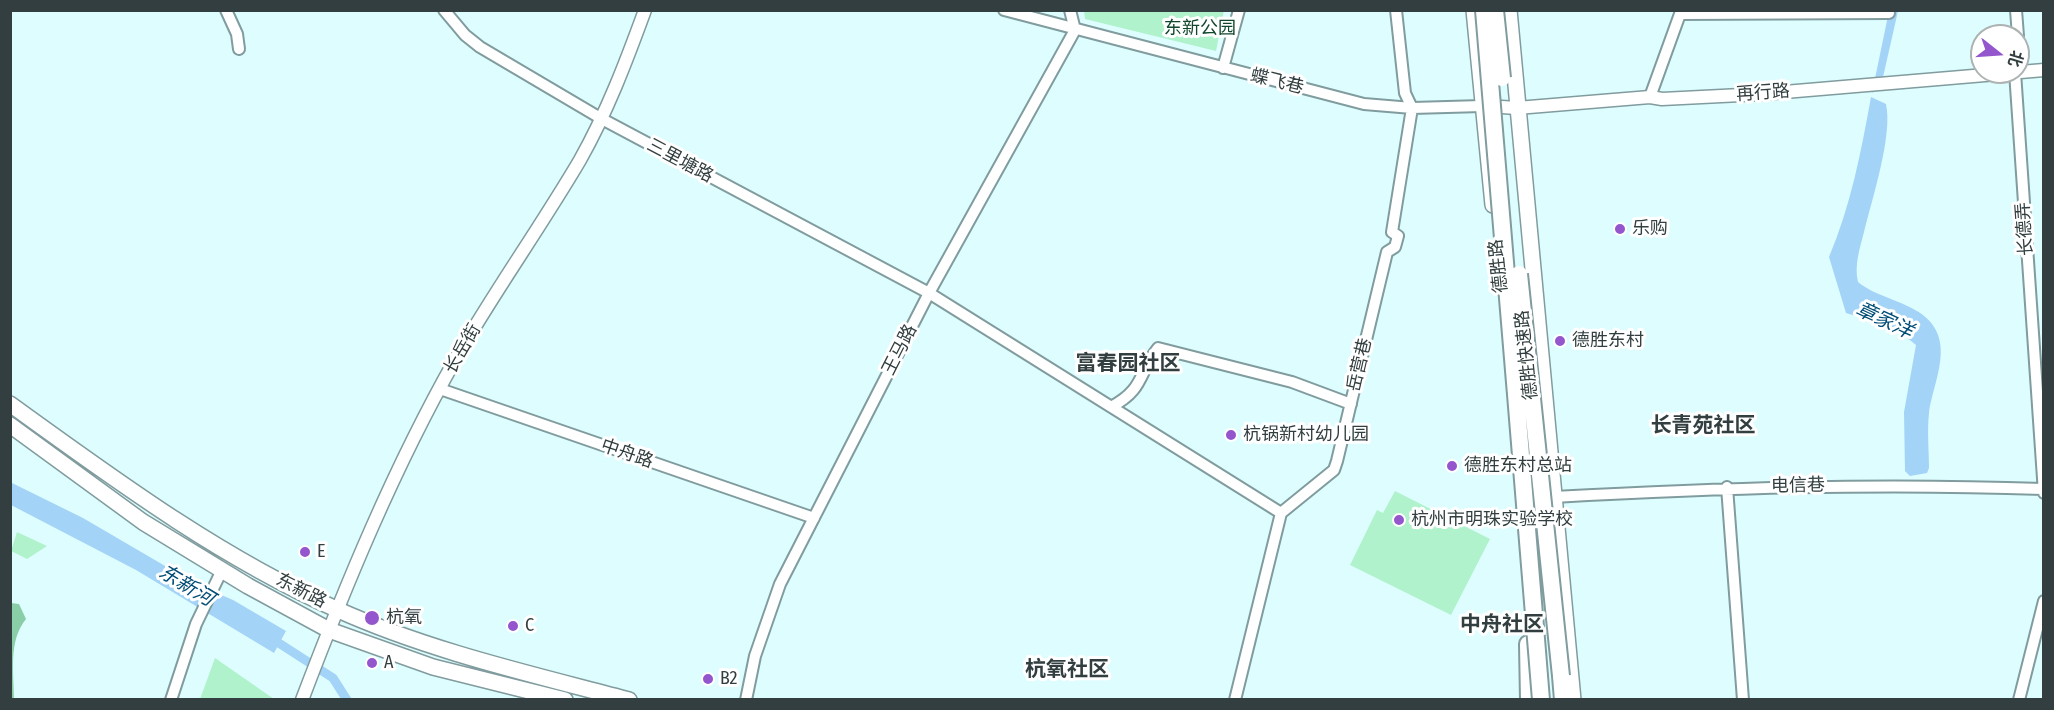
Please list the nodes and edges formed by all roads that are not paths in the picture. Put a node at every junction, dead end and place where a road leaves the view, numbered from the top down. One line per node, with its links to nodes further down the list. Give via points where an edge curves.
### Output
1 (226, 10): 14 (street)
2 (444, 10): 22 (street, 三里塘路, via 480,47)
3 (645, 10): 22 (street, 长岳街)
4 (1004, 10): 13 (street, 蝶飞巷)
5 (1070, 10): 13 (street)
6 (1239, 10): 15 (street)
7 (1396, 10): 20 (street, 岳营巷, via 1405,93)
8 (1474, 10): 19 (main road, 德胜路)
9 (1484, 10): 28 (highway, 德胜快速路, bridge)
10 (1496, 10): 50 (highway, 德胜快速路, bridge, via 1526,352)
11 (1509, 10): 21 (main road, 德胜路)
12 (1889, 13): 18 (street, via 1680,14)
13 (1075, 30): 15 (street, 蝶飞巷); 23 (street, 王马路)
14 (239, 49)
15 (1223, 68): 20 (street, 蝶飞巷, via 1364,104)
16 (1970, 76): 18 (street, 再行路, via 1761,94)
17 (2016, 84): 24 (street, 长德弄)
18 (1650, 97): 21 (street, 再行路)
19 (1482, 106): 20 (street, 蝶飞巷); 21 (street, 再行路); 49 (main road, 德胜路)
20 (1412, 108): 27 (street, 岳营巷, via 1392,232 1398,236 1395,247 1387,252)
21 (1517, 108): 33 (main road, 德胜路)
22 (602, 119): 23 (street, 三里塘路); 25 (street, 长岳街)
23 (929, 293): 29 (street, 三里塘路); 35 (street, 王马路)
24 (2039, 371): 32 (street, 长德弄)
25 (440, 389): 35 (street, 中舟路); 38 (street, 长岳街)
26 (10, 404): 38 (main road, 东新路, via 136,495 242,559)
27 (1351, 404): 29 (street, via 1292,382 1158,348 1137,387); 34 (street, 岳营巷, via 1334,470)
28 (1516, 406): 40 (highway, bridge, via 1511,449); 48 (highway, 德胜快速路, bridge)
29 (1111, 407): 34 (street, 三里塘路)
30 (10, 425): 36 (main road, 东新路, via 143,522)
31 (1727, 488): 32 (street, 电信巷, via 1869,484); 33 (street, 电信巷); 52 (street)
32 (2043, 491)
33 (1554, 497): 51 (main road, 德胜路)
34 (1281, 513): 46 (street)
35 (814, 518): 45 (street, 王马路, via 772,602)
36 (222, 570): 39 (main road, 东新路); 42 (street, via 196,624)
37 (2043, 601): 53 (street)
38 (336, 609): 39 (street, 长岳街); 44 (main road, 东新路, via 476,659)
39 (328, 630): 41 (street, 长岳街); 43 (main road, 东新路, via 433,667)
40 (1528, 644): 47 (highway); 49 (highway, bridge)
41 (303, 698)
42 (171, 699)
43 (565, 699)
44 (629, 699)
45 (746, 699)
46 (1235, 699)
47 (1529, 699)
48 (1541, 699)
49 (1549, 699)
50 (1563, 699)
51 (1573, 699)
52 (1743, 699)
53 (2019, 699)

